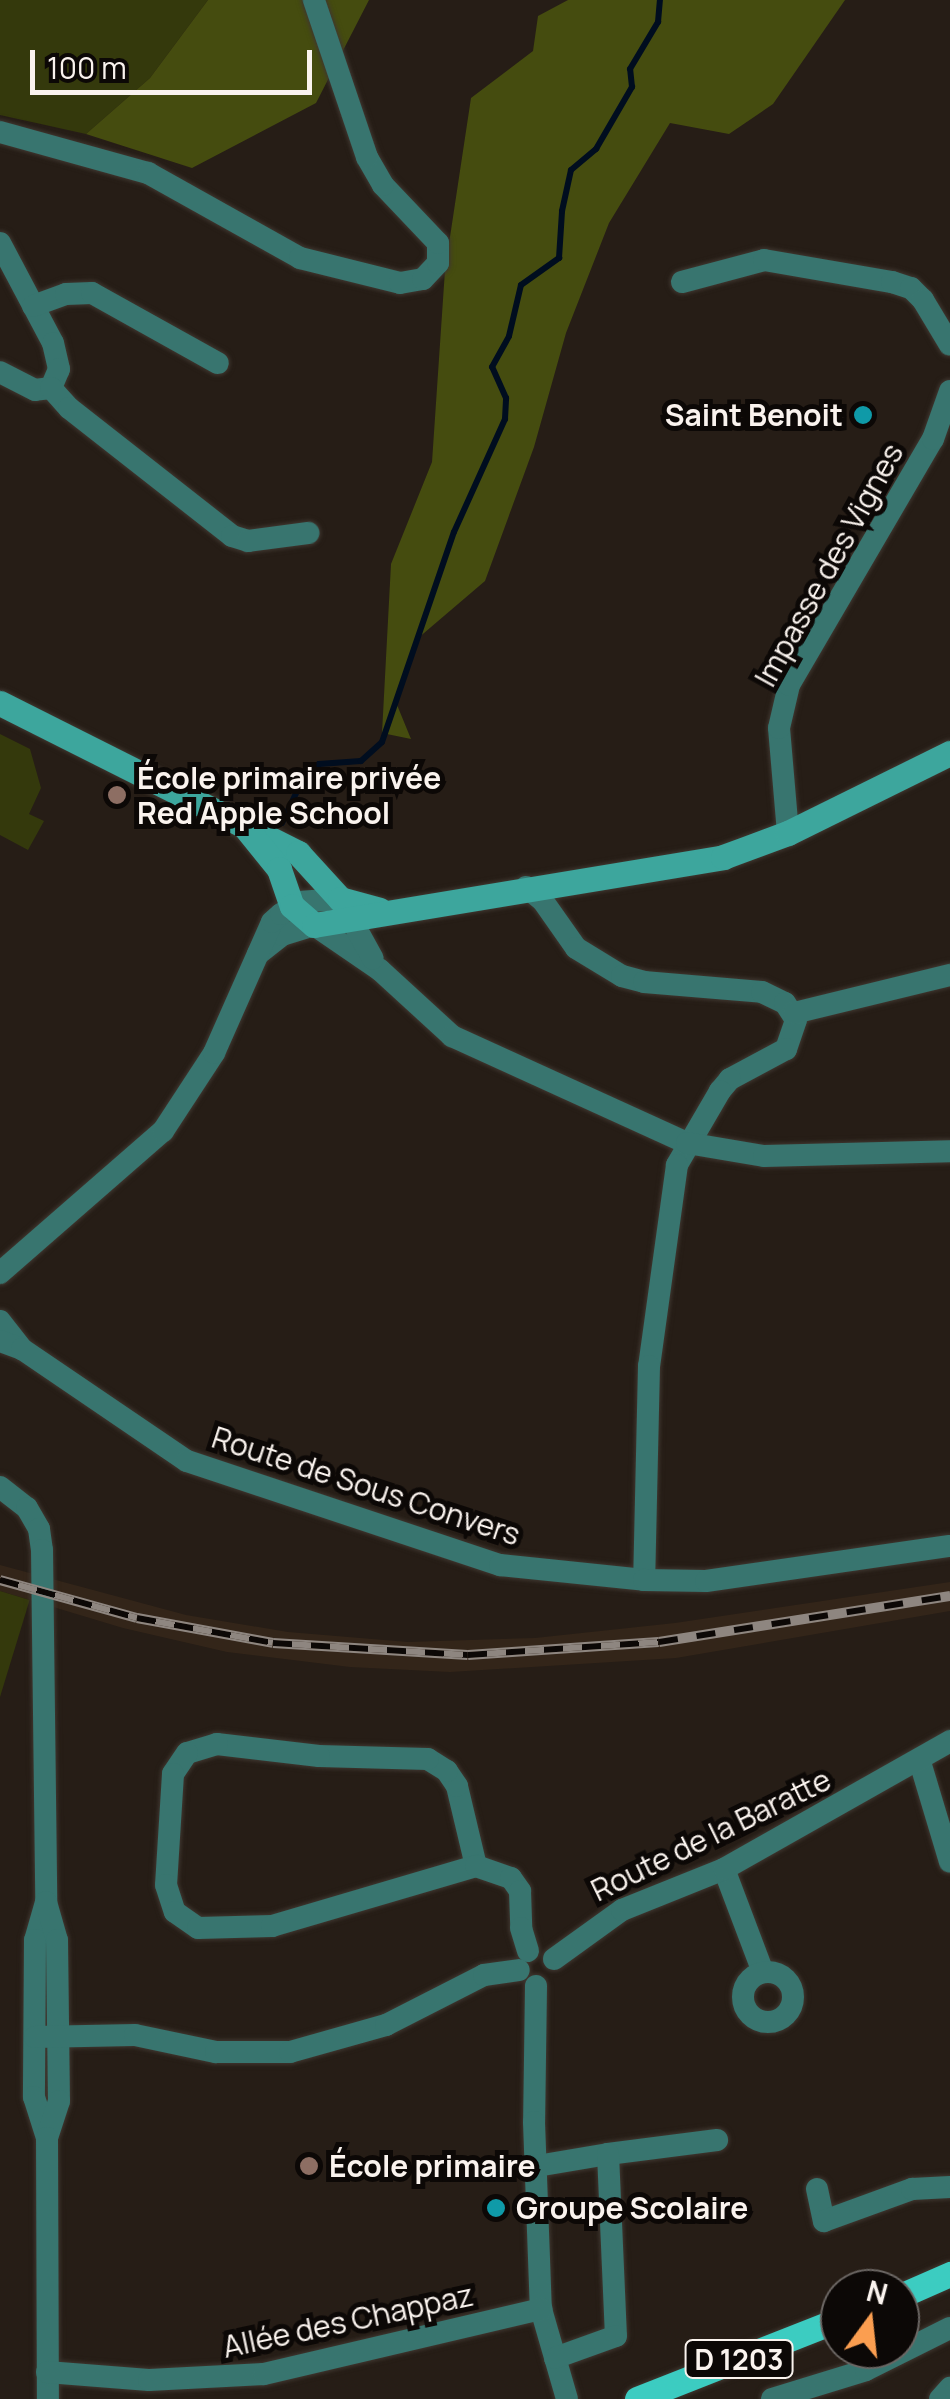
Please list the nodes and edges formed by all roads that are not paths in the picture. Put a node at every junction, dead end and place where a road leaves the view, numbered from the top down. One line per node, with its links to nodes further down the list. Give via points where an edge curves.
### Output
1 (316, 9): 2 (street, via 368,157 383,185 438,243 438,263 413,283 300,258 148,174)
2 (0, 132)
3 (0, 243): 5 (street)
4 (682, 282): 6 (street, via 764,260 892,282 923,300)
5 (33, 306): 7 (street, via 92,293); 9 (street, via 58,356)
6 (950, 345)
7 (218, 362)
8 (0, 372): 9 (street, via 35,390)
9 (52, 388): 11 (street, via 232,536 248,542)
10 (950, 390): 15 (street, Impasse des Vignes, via 933,439 790,685 779,728)
11 (308, 533)
12 (0, 703): 14 (street)
13 (950, 753): 15 (street)
14 (245, 827): 17 (street, via 279,869); 18 (street, via 298,853)
15 (788, 832): 16 (street, via 679,867)
16 (526, 887): 18 (street, via 385,911); 23 (street, via 576,948 622,976 762,992)
17 (292, 906): 18 (street, via 320,898); 19 (street); 20 (street, via 272,922)
18 (346, 909): 19 (street); 21 (street)
19 (314, 925): 20 (street, via 282,935); 21 (street)
20 (258, 954): 26 (street, via 214,1053 164,1131)
21 (380, 970): 24 (street, via 452,1036)
22 (950, 976): 23 (street)
23 (794, 1013): 24 (street, via 786,1049 730,1079)
24 (687, 1142): 25 (street, via 764,1156); 31 (street, via 670,1191 650,1366)
25 (950, 1151)
26 (0, 1273)
27 (0, 1321): 28 (street, Route de Sous Convers)
28 (11, 1345): 31 (street, Route de Sous Convers, via 160,1446 205,1468 482,1561)
29 (0, 1487): 40 (street, via 27,1508 42,1550 46,1902 35,1940)
30 (950, 1546): 31 (street, Route de Sous Convers, via 706,1581)
31 (644, 1580)
32 (950, 1741): 33 (street, Route de la Baratte)
33 (920, 1762): 34 (street); 36 (street, Route de la Baratte)
34 (950, 1862)
35 (476, 1866): 35 (street, via 272,1926 198,1928 175,1912 166,1885 174,1774 187,1753 217,1744 319,1756 428,1758 457,1786); 38 (street, via 511,1878 520,1891)
36 (724, 1869): 37 (street, Route de la Baratte, via 622,1910); 39 (street)
37 (554, 1959): 38 (street, via 543,1950); 38 (street, via 552,1979)
38 (528, 1969): 40 (street, via 484,1975 386,2025 290,2052 216,2052 135,2036); 43 (street)
39 (763, 1972)
40 (47, 2037): 55 (street, via 34,2098 47,2138)
41 (717, 2140): 42 (street)
42 (608, 2154): 43 (street); 54 (street, via 616,2336)
43 (537, 2166): 50 (street)
44 (950, 2188): 45 (street, via 912,2189 824,2221)
45 (817, 2189)
46 (950, 2274): 47 (main road)
47 (920, 2287)
48 (950, 2291): 49 (main road)
49 (920, 2302)
50 (541, 2309): 54 (street); 55 (street, Allée des Chappaz, via 245,2376 150,2380)
51 (820, 2327): 59 (main road, D 1203)
52 (950, 2328): 61 (street, via 866,2370)
53 (820, 2342): 60 (main road, D 1203)
54 (555, 2358): 58 (street)
55 (47, 2372): 57 (street)
56 (950, 2388): 62 (street)
57 (48, 2399)
58 (568, 2399)
59 (637, 2399)
60 (681, 2399)
61 (772, 2399)
62 (940, 2399)

